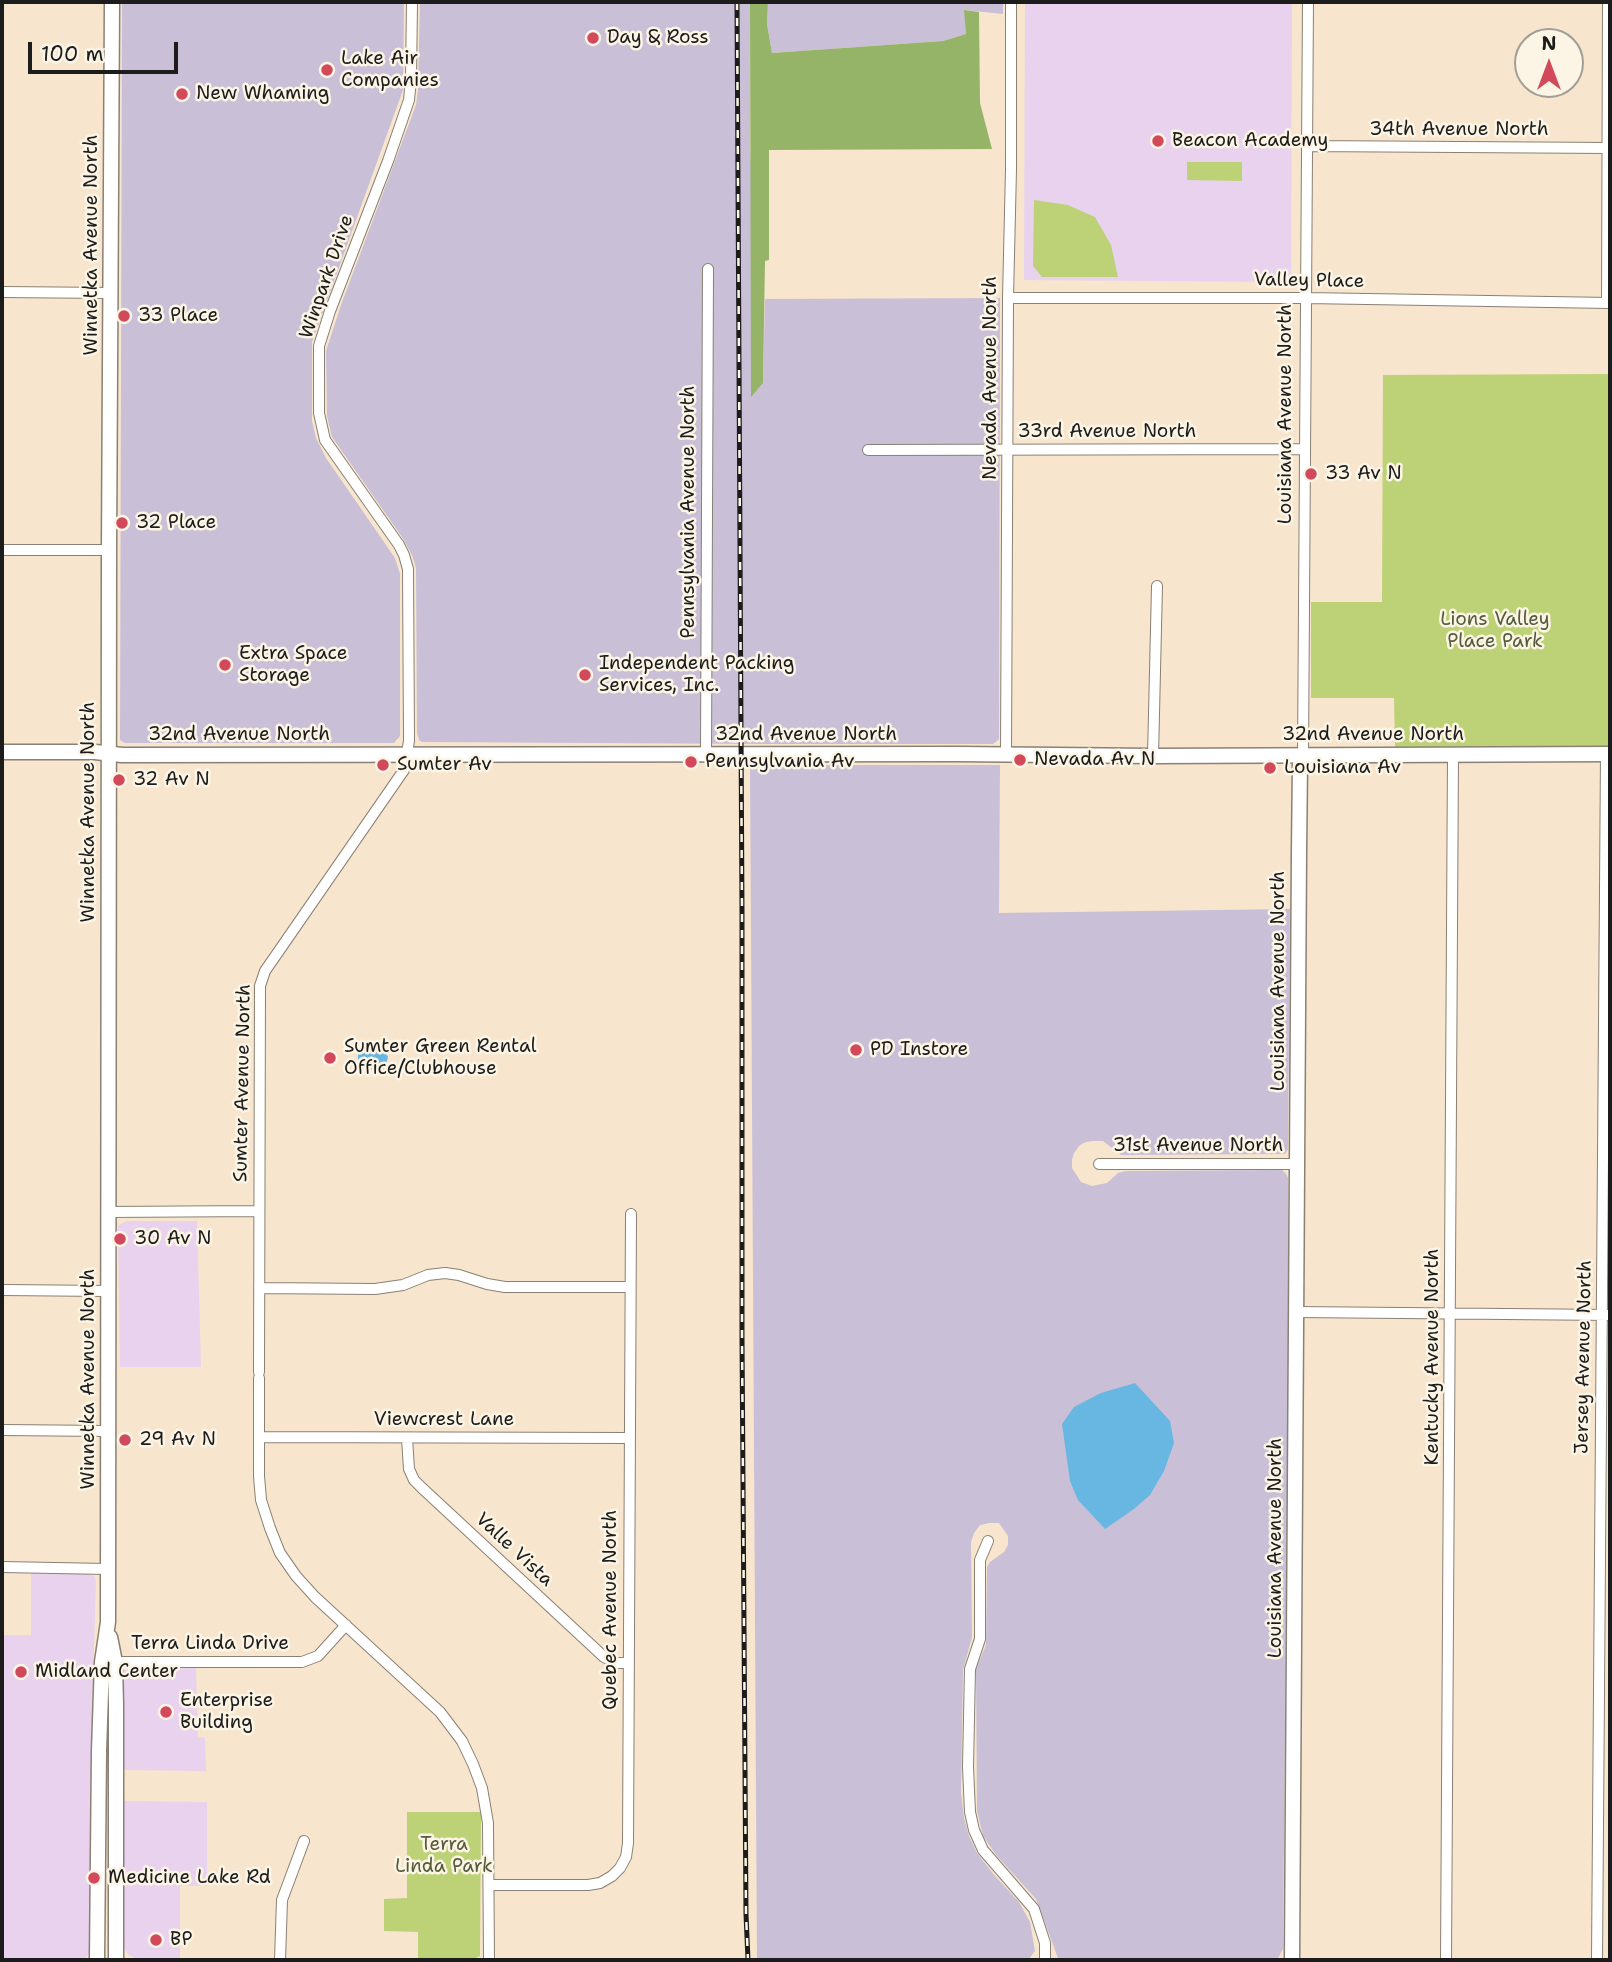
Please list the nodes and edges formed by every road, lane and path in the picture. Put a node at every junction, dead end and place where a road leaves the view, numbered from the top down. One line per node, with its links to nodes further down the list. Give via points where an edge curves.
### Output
1 (113, 2): 10 (street, Winnetka Avenue North)
2 (412, 2): 22 (street, Winpark Drive, via 409,100 319,346 319,413 325,440 399,545 408,569)
3 (1011, 2): 11 (street, Nevada Avenue North)
4 (1308, 2): 6 (street, Louisiana Avenue North)
5 (1608, 2): 7 (street)
6 (1307, 146): 7 (street, 34th Avenue North); 12 (street, Louisiana Avenue North)
7 (1609, 148): 13 (street)
8 (708, 269): 23 (street, Pennsylvania Avenue North)
9 (2, 292): 10 (street)
10 (111, 293): 18 (street, Winnetka Avenue North)
11 (1008, 298): 12 (street, Valley Place); 16 (street, Nevada Avenue North)
12 (1306, 298): 13 (street, Valley Place); 14 (street, Louisiana Avenue North)
13 (1608, 303)
14 (1305, 449): 16 (street, 33rd Avenue North); 27 (street, Louisiana Avenue North)
15 (868, 450): 16 (street, 33rd Avenue North)
16 (1008, 450): 26 (street, Nevada Avenue North)
17 (2, 550): 18 (street)
18 (109, 550): 21 (street, Winnetka Avenue North)
19 (1157, 586): 28 (street)
20 (2, 752): 21 (street, 32nd Avenue North)
21 (109, 754): 22 (street, 32nd Avenue North); 33 (street, Winnetka Avenue North)
22 (407, 754): 23 (street, 32nd Avenue North); 32 (street, Sumter Avenue North, via 404,770 265,971 260,986)
23 (706, 754): 26 (street, 32nd Avenue North)
24 (1453, 754): 25 (street, 32nd Avenue North); 27 (street, 32nd Avenue North); 40 (street, Kentucky Avenue North)
25 (1608, 754): 29 (street, Jersey Avenue North)
26 (1006, 755): 28 (street, 32nd Avenue North)
27 (1303, 755): 28 (street, 32nd Avenue North); 31 (street, Louisiana Avenue North)
28 (1153, 756)
29 (1607, 1058): 41 (street, Jersey Avenue North)
30 (1099, 1164): 31 (street, 31st Avenue North)
31 (1297, 1164): 39 (street, Louisiana Avenue North)
32 (258, 1211): 33 (street); 36 (street, Sumter Avenue North)
33 (108, 1212): 38 (street, Winnetka Avenue North)
34 (631, 1214): 35 (street, Quebec Avenue North)
35 (630, 1287): 36 (street, via 505,1287 445,1273 375,1289); 46 (street, Quebec Avenue North)
36 (259, 1288): 44 (street, Sumter Avenue North)
37 (2, 1290): 38 (street)
38 (108, 1292): 43 (street, Winnetka Avenue North)
39 (1297, 1312): 40 (street); 62 (street, Louisiana Avenue North)
40 (1450, 1313): 41 (street); 63 (street, Kentucky Avenue North)
41 (1606, 1315): 53 (street, Jersey Avenue North)
42 (2, 1430): 43 (street)
43 (108, 1431): 49 (street, Winnetka Avenue North)
44 (259, 1437): 45 (street, Viewcrest Lane); 50 (street, Sumter Avenue North, via 261,1500 280,1553 296,1576)
45 (407, 1438): 46 (street, Viewcrest Lane); 52 (street, Valle Vista, via 414,1480 604,1657)
46 (629, 1438): 52 (street, Quebec Avenue North)
47 (988, 1541): 61 (street, via 980,1560 979,1639 970,1669 970,1812 984,1850 1034,1909 1045,1943)
48 (2, 1567): 49 (street)
49 (108, 1569): 51 (street, Winnetka Avenue North)
50 (346, 1625): 51 (street, Terra Linda Drive, via 318,1656 302,1662); 56 (street, Sumter Avenue North, via 447,1720 462,1741 482,1788)
51 (108, 1662): 57 (street, Winnetka Avenue North, via 99,1751); 58 (street, Winnetka Avenue North)
52 (628, 1663): 56 (street, Quebec Avenue North, via 628,1843 620,1868 612,1877 588,1885)
53 (1598, 1679): 54 (street); 64 (street, Jersey Avenue North)
54 (1610, 1679)
55 (304, 1840): 59 (street, via 282,1900)
56 (489, 1885): 60 (street, Sumter Avenue North)
57 (97, 1960)
58 (116, 1960)
59 (280, 1960)
60 (489, 1960)
61 (1045, 1960)
62 (1292, 1960)
63 (1446, 1960)
64 (1597, 1960)

